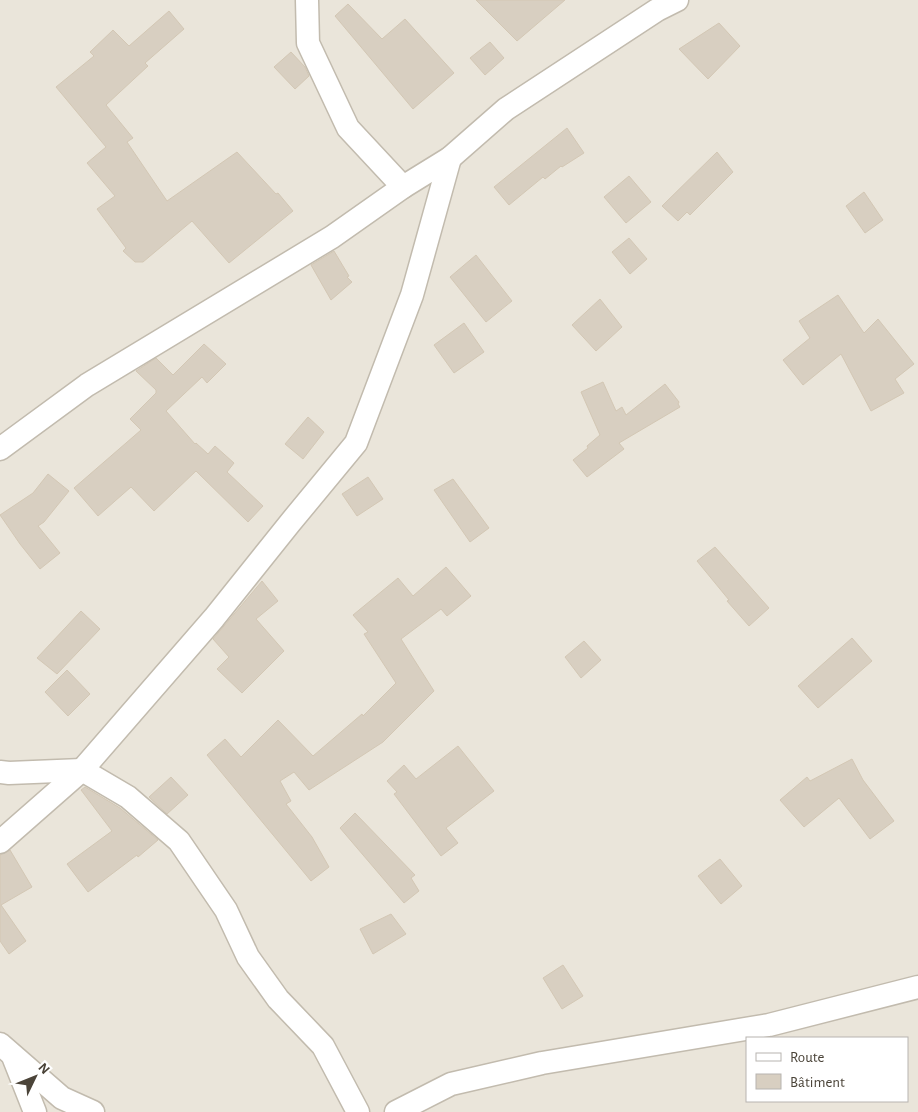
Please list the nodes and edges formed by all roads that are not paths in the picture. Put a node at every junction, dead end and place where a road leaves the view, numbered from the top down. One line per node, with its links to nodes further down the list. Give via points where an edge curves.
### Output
1 (307, 0): 4 (street, via 308,43 348,128)
2 (664, 3): 3 (street, via 506,109)
3 (450, 158): 4 (street); 6 (street, via 412,295 356,443 214,618)
4 (403, 187): 5 (street, via 332,236 87,385)
5 (0, 449)
6 (82, 770): 7 (street); 8 (street); 13 (street, via 128,797 179,842 226,910 248,957 278,999 323,1046)
7 (0, 772)
8 (0, 842)
9 (918, 987): 14 (street, via 769,1025 542,1063 451,1084)
10 (6, 1050): 11 (street); 12 (street, via 62,1098)
11 (35, 1112)
12 (92, 1112)
13 (358, 1112)
14 (396, 1112)

